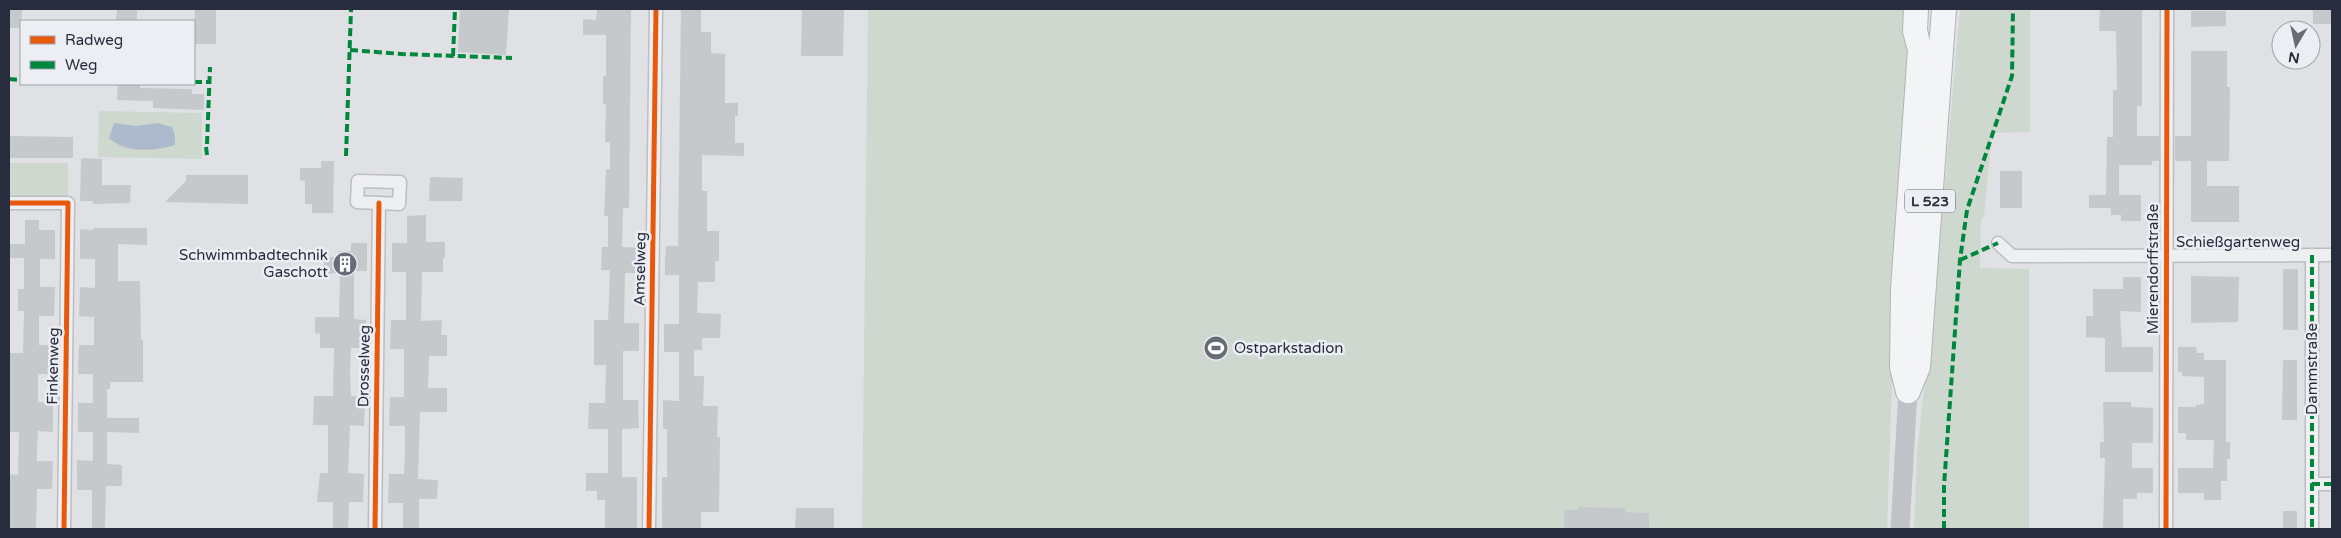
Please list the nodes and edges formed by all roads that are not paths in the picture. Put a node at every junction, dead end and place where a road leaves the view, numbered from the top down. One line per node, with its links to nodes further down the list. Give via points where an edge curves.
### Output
1 (656, 9): 18 (street, Amselweg)
2 (1916, 9): 6 (highway, L 523, via 1915,31)
3 (1929, 9): 6 (highway, L 523, via 1927,32)
4 (1944, 9): 13 (highway, L 523, via 1918,367)
5 (2167, 9): 10 (street, Mierendorffstraße)
6 (1920, 50): 13 (highway, L 523, via 1903,289 1902,367)
7 (9, 203): 16 (street, Finkenweg, via 68,203)
8 (379, 203): 17 (street, Drosselweg)
9 (1998, 243): 10 (street, Schießgartenweg, via 2012,256)
10 (2166, 254): 11 (street, Schießgartenweg); 20 (street, Mierendorffstraße)
11 (2312, 255): 12 (street, Schießgartenweg); 14 (street, Dammstraße)
12 (2332, 255)
13 (1908, 391): 19 (main road, L 523)
14 (2312, 484): 15 (street); 21 (street, Dammstraße)
15 (2332, 484)
16 (64, 529)
17 (375, 529)
18 (649, 529)
19 (1900, 529)
20 (2166, 529)
21 (2312, 529)

